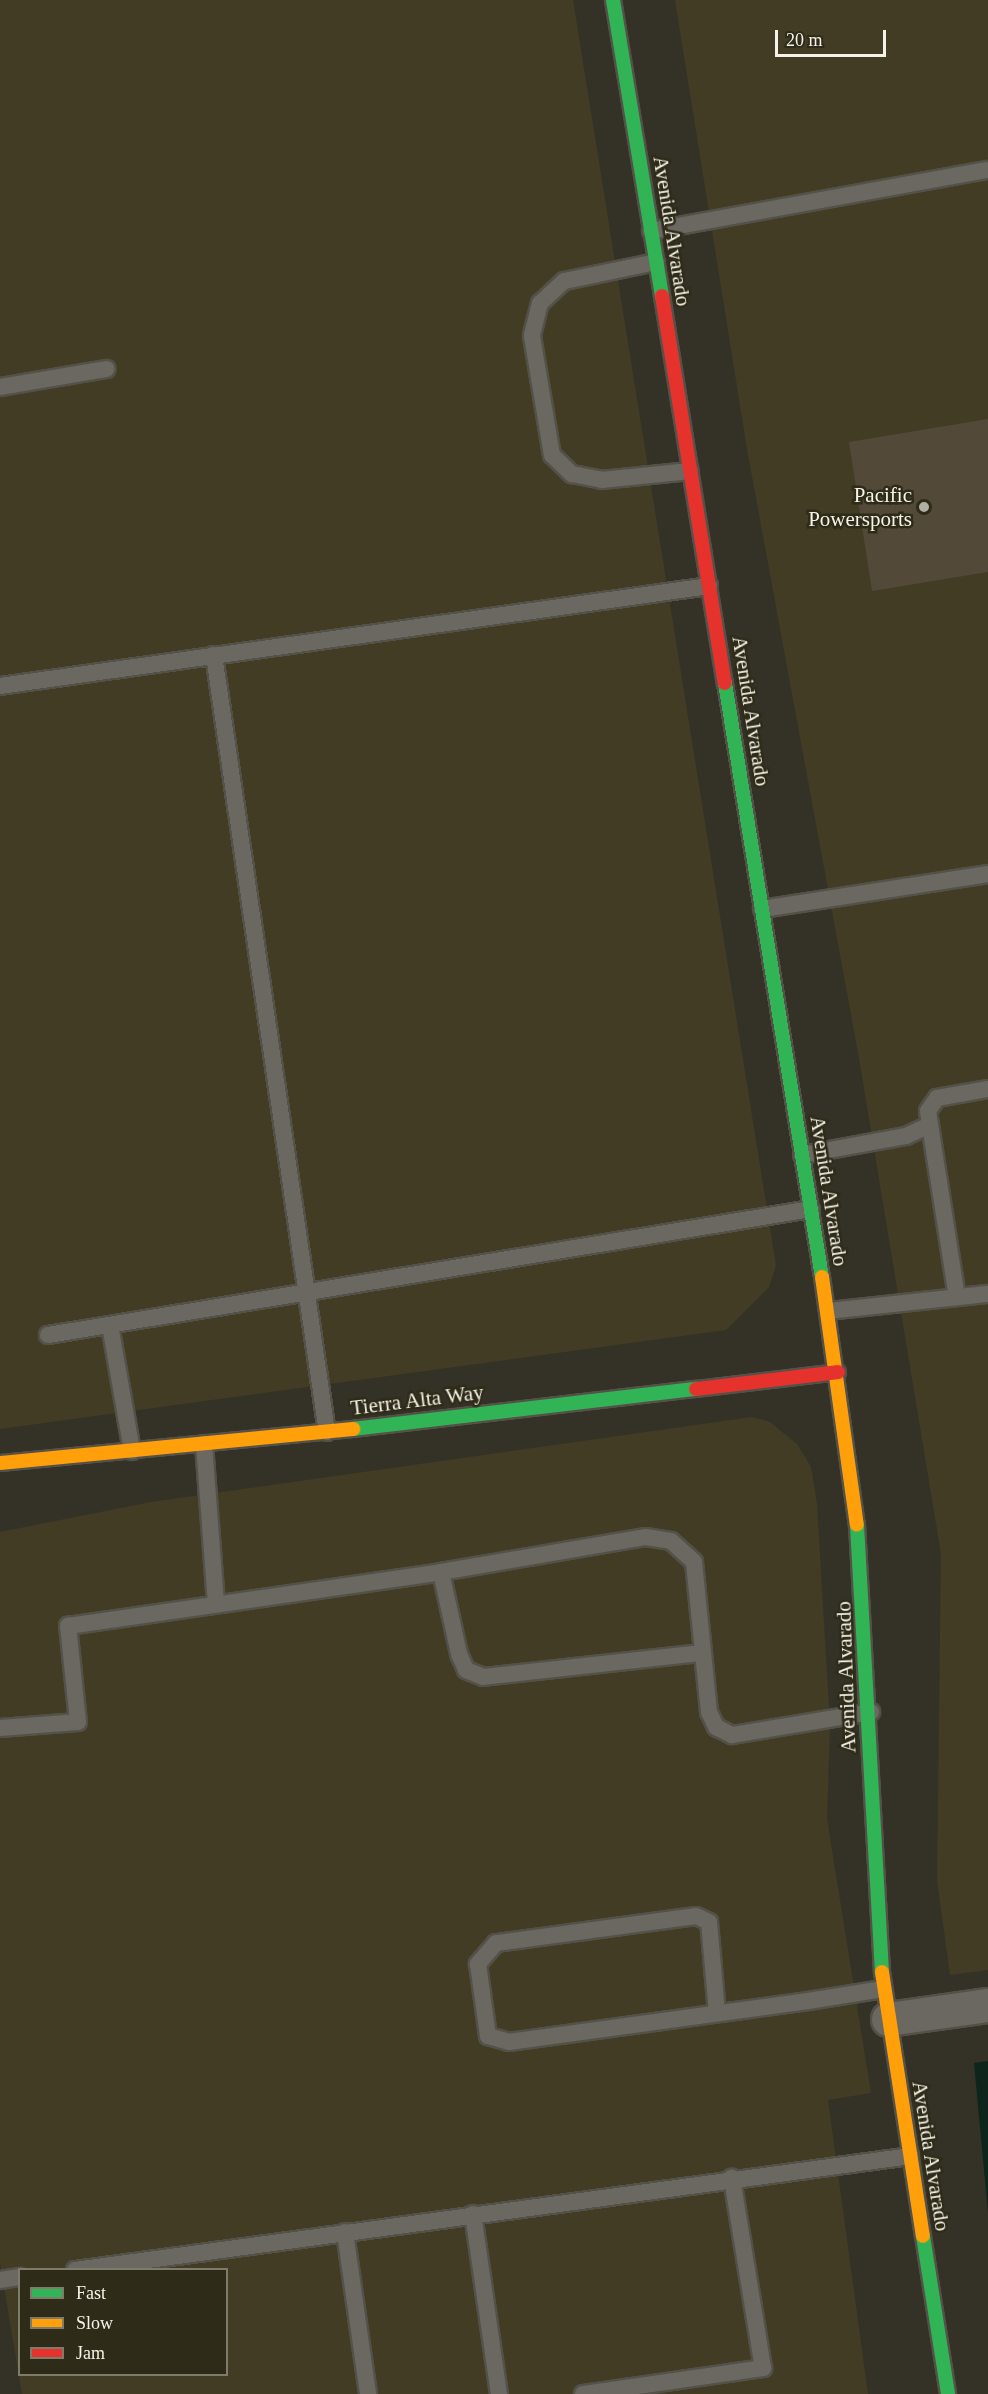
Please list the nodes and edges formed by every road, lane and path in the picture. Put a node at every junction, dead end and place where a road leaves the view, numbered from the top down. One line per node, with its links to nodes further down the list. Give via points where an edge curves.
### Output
1 (613, 0): 3 (street, Avenida Alvarado)
2 (988, 170): 3 (lane)
3 (651, 231): 4 (street, Avenida Alvarado)
4 (656, 262): 7 (street, Avenida Alvarado); 7 (lane, via 564,280 540,303 532,336 552,455 572,474 602,480)
5 (106, 369): 6 (lane)
6 (0, 387)
7 (690, 471): 8 (street, Avenida Alvarado)
8 (709, 585): 9 (lane); 12 (street, Avenida Alvarado)
9 (214, 656): 10 (lane); 17 (lane)
10 (0, 686)
11 (988, 874): 12 (lane)
12 (762, 909): 15 (street, Avenida Alvarado)
13 (988, 1089): 14 (lane, via 937,1098 928,1110)
14 (930, 1125): 15 (lane, via 906,1136); 19 (lane)
15 (802, 1155): 16 (street, Avenida Alvarado)
16 (811, 1209): 17 (lane); 20 (street, Avenida Alvarado)
17 (306, 1290): 21 (lane); 24 (lane)
18 (988, 1294): 19 (lane)
19 (957, 1297): 20 (lane)
20 (828, 1311): 23 (street, Avenida Alvarado)
21 (110, 1325): 22 (lane); 26 (lane)
22 (48, 1335)
23 (837, 1372): 24 (street, Tierra Alta Way); 31 (street, Avenida Alvarado, via 863,1577)
24 (327, 1432): 25 (street, Tierra Alta Way)
25 (204, 1444): 26 (street, Tierra Alta Way); 29 (lane)
26 (132, 1451): 27 (street, Tierra Alta Way)
27 (0, 1463)
28 (441, 1572): 29 (lane); 30 (lane, via 459,1654 466,1670 483,1677); 30 (lane, via 646,1537 672,1541 694,1562)
29 (216, 1603): 32 (lane, via 68,1626 78,1722)
30 (701, 1653): 31 (lane, via 709,1712 716,1727 732,1735)
31 (871, 1712): 33 (street, Avenida Alvarado)
32 (0, 1728)
33 (885, 2004): 34 (street); 35 (lane); 36 (street, Avenida Alvarado)
34 (988, 2005)
35 (717, 2013): 35 (lane, via 509,2042 488,2036 477,1964 496,1942 696,1916 709,1922)
36 (910, 2156): 37 (lane); 46 (street, Avenida Alvarado)
37 (732, 2178): 38 (lane); 45 (lane, via 763,2368)
38 (473, 2214): 39 (lane); 44 (lane)
39 (345, 2232): 40 (lane); 43 (lane)
40 (89, 2268)
41 (18, 2277): 42 (lane)
42 (0, 2280)
43 (368, 2394)
44 (500, 2394)
45 (582, 2394)
46 (948, 2394)

